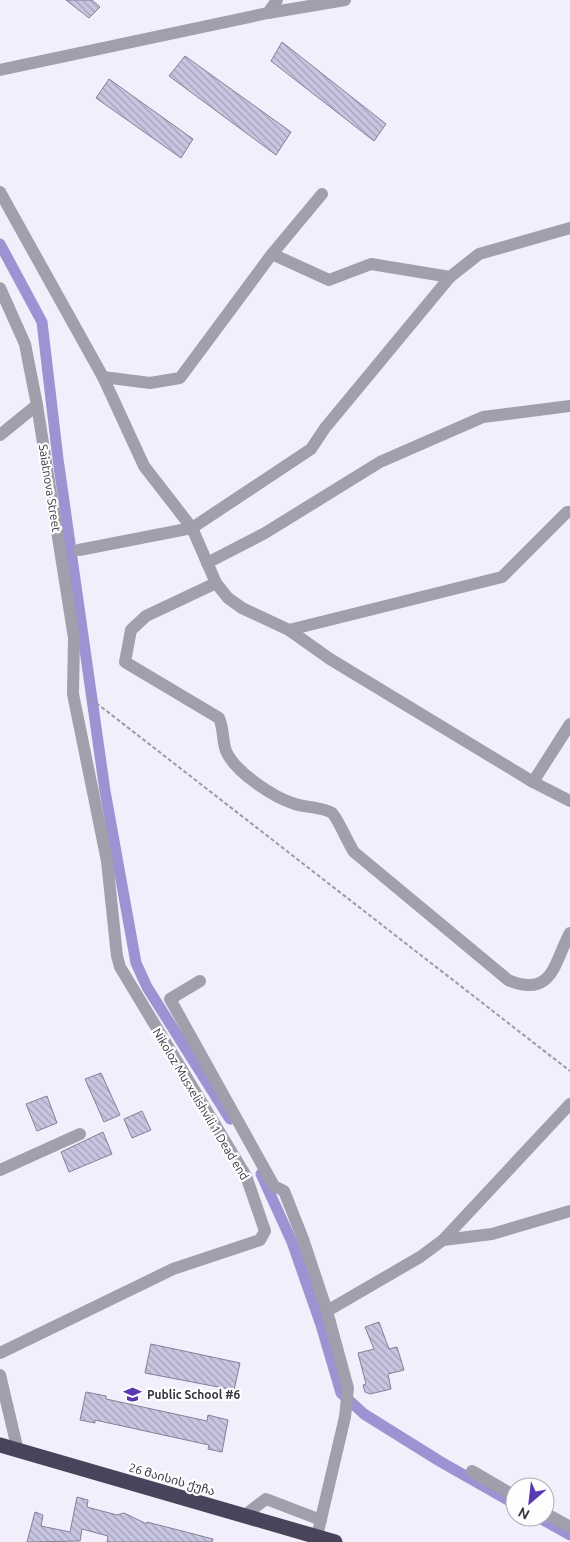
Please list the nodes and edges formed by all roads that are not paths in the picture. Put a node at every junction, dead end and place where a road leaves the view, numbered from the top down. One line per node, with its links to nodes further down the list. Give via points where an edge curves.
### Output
1 (277, 0): 3 (street)
2 (345, 0): 3 (street)
3 (268, 6): 4 (street)
4 (0, 70)
5 (0, 192): 11 (street)
6 (322, 194): 8 (street)
7 (570, 228): 9 (street, via 479,254)
8 (272, 254): 9 (street, via 329,280 371,264); 11 (street, via 180,378 150,383)
9 (450, 277): 16 (street, via 311,449)
10 (0, 288): 12 (street, Saiatnova Street, via 25,344)
11 (103, 377): 16 (street, via 144,466)
12 (37, 405): 14 (street); 21 (street, Saiatnova Street, via 74,638)
13 (570, 406): 18 (street, via 483,417 380,462 264,533)
14 (0, 435)
15 (570, 512): 20 (street, via 502,577)
16 (192, 528): 17 (street); 18 (street)
17 (79, 550)
18 (207, 563): 19 (street)
19 (216, 583): 20 (street, via 242,608); 25 (street, via 146,616 131,630 125,662 219,718 227,753 238,768 257,784 293,804 330,811 354,852 508,980 529,986 548,977 556,967)
20 (289, 630): 23 (street, via 330,659)
21 (77, 693): 33 (street, Nikoloz Musxelishvili 1 Dead end, via 107,861 120,967 246,1176 265,1231 260,1240 173,1269)
22 (570, 724): 23 (street)
23 (533, 782): 24 (street)
24 (570, 801)
25 (570, 933)
26 (200, 980): 32 (street, via 170,999 274,1186 284,1191)
27 (570, 1104): 31 (street)
28 (80, 1134): 29 (street)
29 (0, 1170)
30 (570, 1211): 31 (street, via 492,1234)
31 (443, 1240): 32 (street)
32 (328, 1311): 41 (street, via 348,1388 345,1417)
33 (0, 1353)
34 (0, 1376): 36 (street)
35 (0, 1445): 36 (highway, 26 მაისის ქუჩა)
36 (18, 1451): 39 (highway, 26 მაისის ქუჩა)
37 (472, 1471): 38 (street)
38 (505, 1490)
39 (245, 1515): 41 (street, via 266,1499); 43 (highway, 26 მაისის ქუჩა)
40 (555, 1519): 42 (street)
41 (321, 1520): 43 (street)
42 (570, 1527)
43 (317, 1536): 44 (highway, 26 მაისის ქუჩა)
44 (335, 1542)

